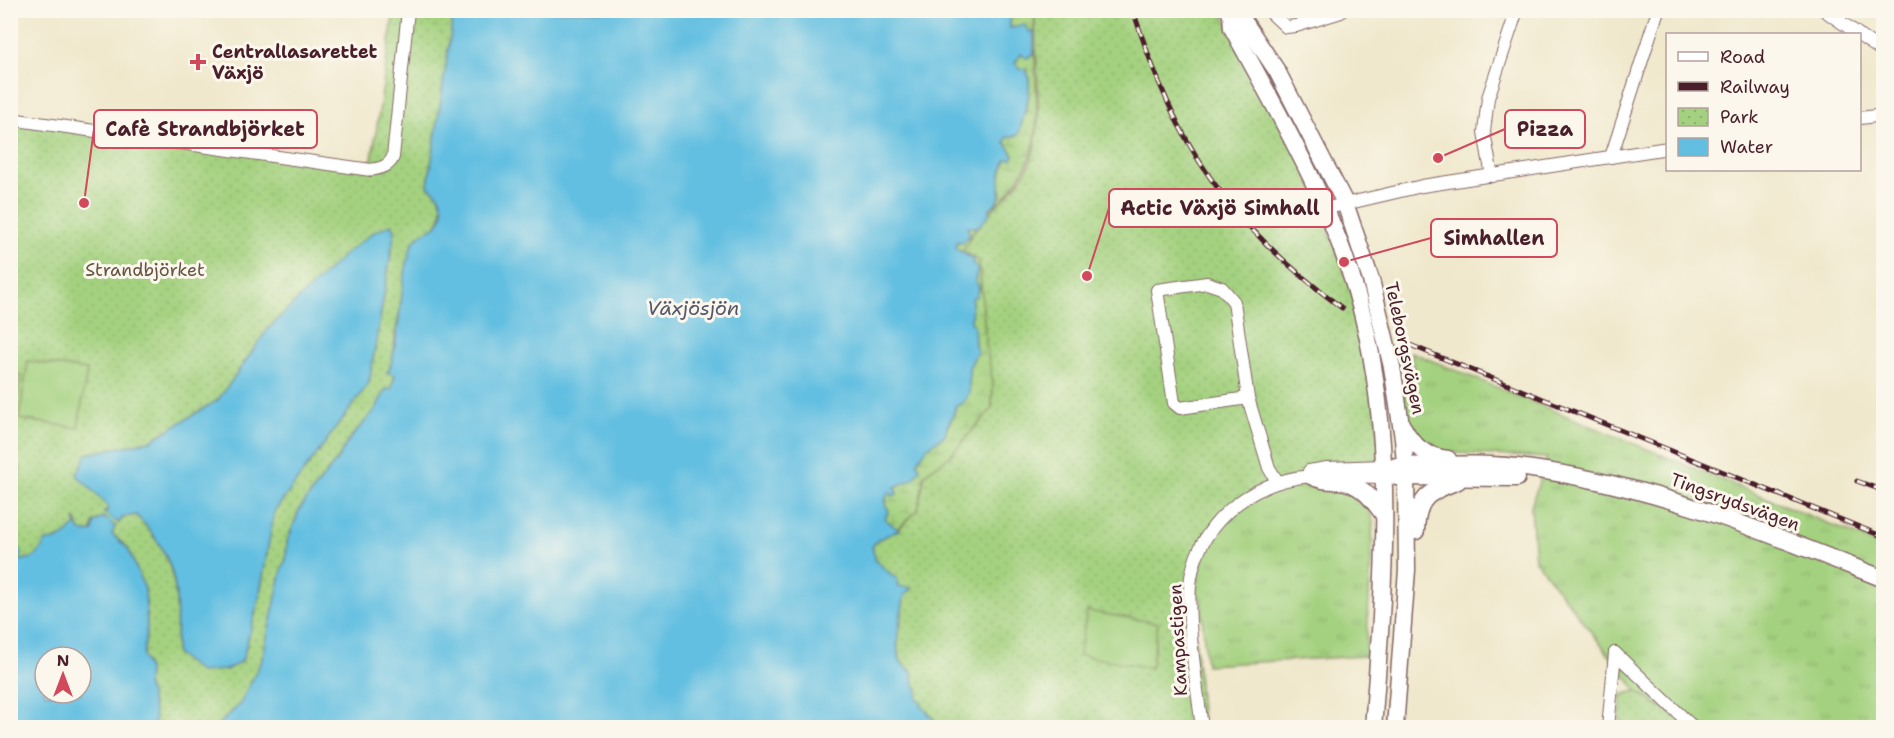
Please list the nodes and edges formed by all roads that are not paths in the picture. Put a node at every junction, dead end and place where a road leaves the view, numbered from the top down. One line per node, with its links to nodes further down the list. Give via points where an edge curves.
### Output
1 (408, 10): 13 (street, via 393,157 387,166 371,170)
2 (1268, 10): 7 (street, via 1286,27)
3 (1517, 10): 16 (street, via 1488,98 1484,132)
4 (1658, 10): 15 (street)
5 (1824, 10): 8 (street)
6 (1229, 12): 17 (main road, Teleborgsvägen, via 1243,20 1277,71); 18 (main road, Teleborgsvägen, via 1232,28 1301,155)
7 (1341, 12)
8 (1856, 33)
9 (1861, 36): 10 (street)
10 (1884, 52)
11 (1884, 115): 12 (street)
12 (1861, 118)
13 (10, 119)
14 (1666, 148): 15 (street)
15 (1611, 157): 16 (street)
16 (1492, 176): 17 (street)
17 (1345, 203): 18 (street); 20 (main road, Teleborgsvägen, via 1380,316)
18 (1324, 209): 21 (main road, Teleborgsvägen, via 1367,333)
19 (1248, 398): 19 (street, via 1234,302 1222,288 1206,283 1157,290 1174,403 1180,408); 25 (street, via 1269,468)
20 (1401, 424): 22 (main road, Teleborgsvägen); 23 (main road, via 1409,439 1424,453)
21 (1383, 471): 22 (main road, Tingsrydsvägen); 24 (street, Kampastigen); 26 (main road, Teleborgsvägen)
22 (1406, 471): 23 (main road, Tingsrydsvägen); 27 (main road, Teleborgsvägen)
23 (1475, 472): 27 (main road, via 1434,491 1420,504); 28 (main road, Tingsrydsvägen, via 1531,468 1621,485 1694,506)
24 (1303, 476): 25 (street, Kampastigen); 26 (main road, via 1358,486)
25 (1277, 481): 29 (street, Kampastigen, via 1234,505 1197,557 1190,595)
26 (1384, 515): 30 (main road, Teleborgsvägen, via 1383,594)
27 (1407, 570): 31 (main road, Teleborgsvägen)
28 (1884, 579)
29 (1202, 728)
30 (1373, 728)
31 (1395, 728)
32 (1608, 728): 33 (street, via 1615,653)
33 (1694, 728)

